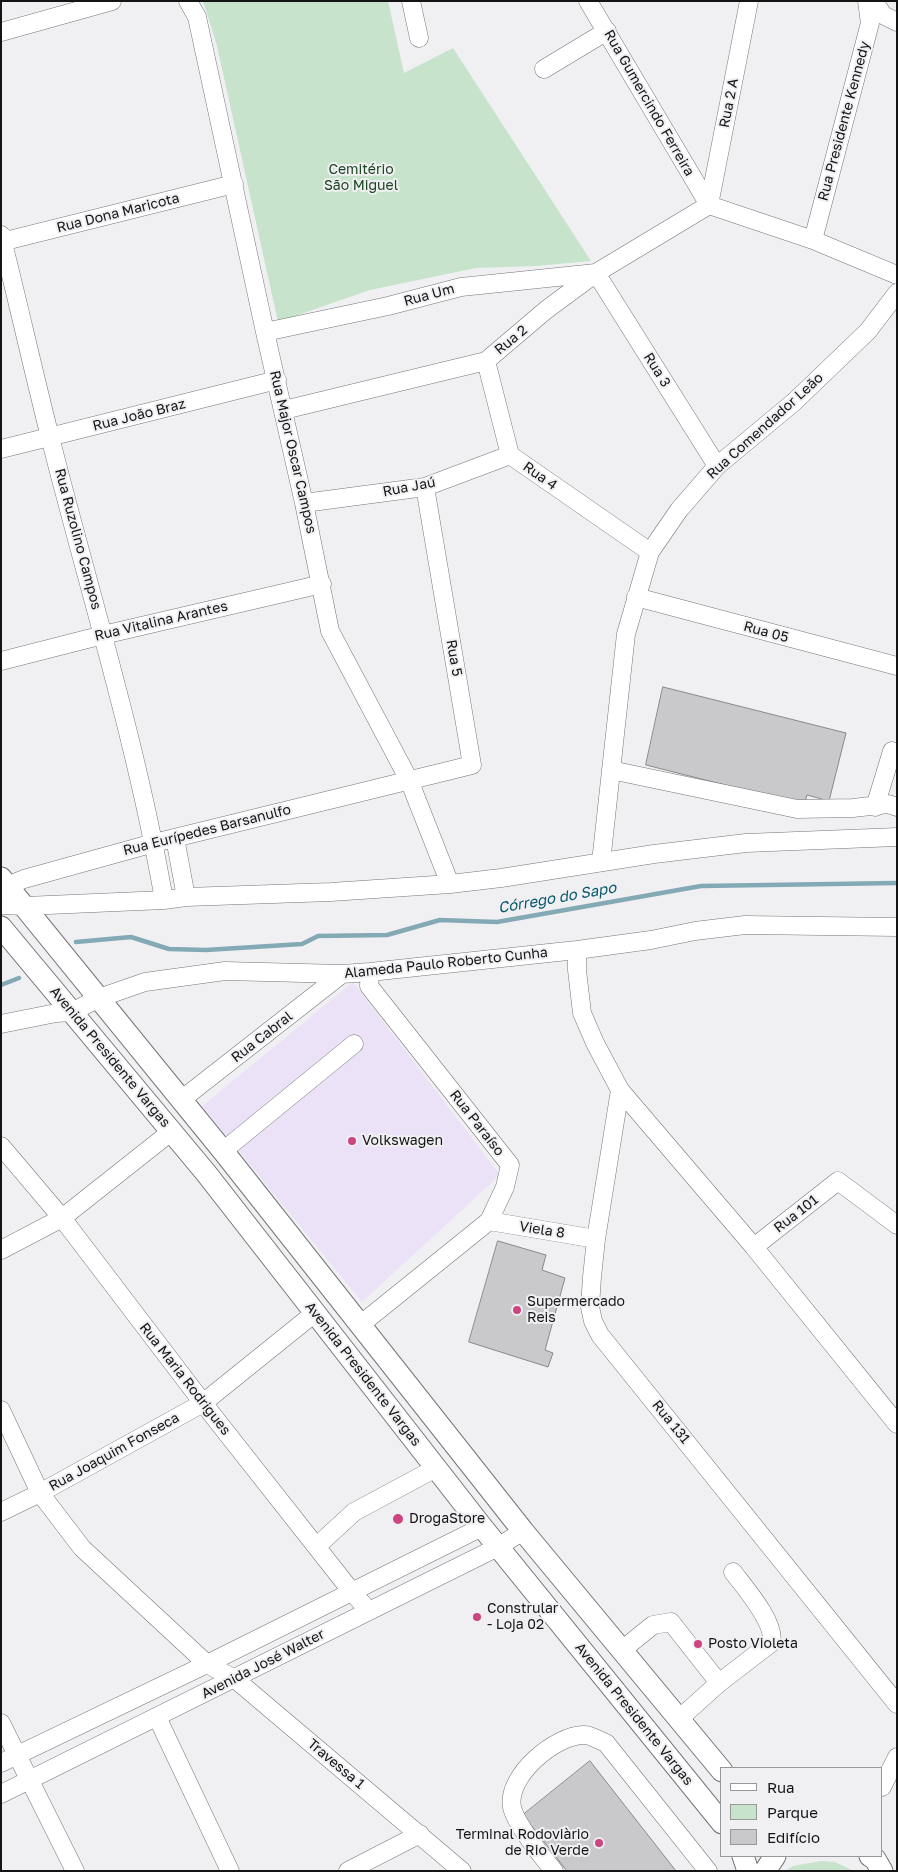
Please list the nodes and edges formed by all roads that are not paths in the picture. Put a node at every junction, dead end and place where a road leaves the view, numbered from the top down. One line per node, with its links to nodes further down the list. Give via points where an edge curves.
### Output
1 (112, 1): 10 (street)
2 (188, 1): 13 (street, Rua Major Oscar Campos, via 197,17)
3 (411, 1): 11 (street)
4 (588, 1): 9 (street, Rua Gumercindo Ferreira)
5 (749, 1): 14 (street, Rua 2 A)
6 (867, 1): 16 (street, Rua Presidente Kennedy, via 870,23)
7 (874, 1): 8 (street, via 883,15)
8 (897, 22)
9 (607, 31): 12 (street); 14 (street, Rua Gumercindo Ferreira)
10 (1, 32)
11 (419, 38)
12 (544, 69)
13 (234, 184): 15 (street, Rua Dona Maricota); 20 (street, Rua Major Oscar Campos)
14 (709, 205): 16 (street); 17 (street, Rua 2)
15 (2, 240): 24 (street, Rua Ruzolino Campos)
16 (813, 240): 18 (street)
17 (596, 273): 20 (street, Rua Um, via 461,286 388,306); 21 (street, Rua 2); 27 (street, Rua 3)
18 (897, 275)
19 (897, 293): 27 (street, Rua Comendador Leão, via 868,331 794,402)
20 (265, 332): 22 (street, Rua Major Oscar Campos)
21 (486, 361): 23 (street, Rua 2); 26 (street, Rua 4)
22 (277, 380): 23 (street, Rua Major Oscar Campos); 24 (street, Rua João Braz)
23 (284, 410): 29 (street, Rua Major Oscar Campos)
24 (50, 437): 25 (street, Rua João Braz); 33 (street, Rua Ruzolino Campos)
25 (1, 450)
26 (510, 455): 28 (street, Rua Jaú); 30 (street, Rua 4)
27 (717, 466): 30 (street, Rua Comendador Leão, via 679,510)
28 (425, 487): 29 (street, Rua Jaú); 38 (street, Rua 5, via 472,765)
29 (304, 503): 31 (street, Rua Major Oscar Campos)
30 (650, 552): 32 (street, Rua Comendador Leão)
31 (322, 584): 33 (street, Rua Vitalina Arantes); 38 (street, Rua Major Oscar Campos, via 330,631)
32 (636, 597): 35 (street, Rua 05); 37 (street, Rua Comendador Leão, via 626,634)
33 (103, 634): 34 (street, Rua Vitalina Arantes); 43 (street, Rua Ruzolino Campos)
34 (1, 660)
35 (897, 666)
36 (892, 751): 39 (street)
37 (611, 770): 39 (street, via 797,809); 44 (street, Rua Comendador Leão)
38 (409, 780): 42 (street, Rua Eurípedes Barsanulfo); 45 (street, Rua Major Oscar Campos)
39 (875, 807): 40 (street, via 888,804)
40 (897, 807)
41 (897, 837): 44 (street, via 746,843)
42 (175, 838): 43 (street, Rua Eurípedes Barsanulfo); 47 (street)
43 (154, 843): 46 (street, Rua Eurípedes Barsanulfo, via 24,879); 48 (street, Rua Ruzolino Campos)
44 (601, 862): 45 (street)
45 (450, 884): 47 (street)
46 (3, 890): 49 (main road, Avenida Presidente Vargas)
47 (186, 897): 48 (street)
48 (164, 900): 49 (street)
49 (26, 906): 55 (main road, Avenida Presidente Vargas)
50 (1, 927): 56 (main road, Avenida Presidente Vargas)
51 (897, 927): 52 (street, Alameda Paulo Roberto Cunha, via 745,925)
52 (578, 950): 53 (street, Alameda Paulo Roberto Cunha); 59 (street, via 576,970 582,1013)
53 (370, 972): 54 (street, Alameda Paulo Roberto Cunha); 65 (street, Rua Paraíso, via 369,986 510,1165 506,1187)
54 (342, 974): 55 (street, Alameda Paulo Roberto Cunha, via 225,971 145,982); 60 (street, Rua Cabral)
55 (99, 998): 56 (street, Alameda Paulo Roberto Cunha); 60 (main road, Avenida Presidente Vargas)
56 (72, 1012): 57 (street, Alameda Paulo Roberto Cunha); 61 (main road, Avenida Presidente Vargas)
57 (1, 1024)
58 (354, 1044): 63 (street)
59 (620, 1090): 67 (street, Rua 131); 68 (street)
60 (181, 1100): 63 (main road, Avenida Presidente Vargas)
61 (172, 1131): 64 (street); 70 (main road, Avenida Presidente Vargas)
62 (1, 1146): 64 (street, Rua Maria Rodrigues)
63 (223, 1150): 71 (main road, Avenida Presidente Vargas)
64 (62, 1218): 69 (street); 72 (street, Rua Maria Rodrigues)
65 (489, 1221): 67 (street, Viela 8); 71 (street, Rua Paraíso)
66 (897, 1225): 68 (street, Rua 101, via 838,1181)
67 (596, 1239): 89 (street, Rua 131, via 590,1307 600,1335)
68 (754, 1247): 74 (street)
69 (1, 1250)
70 (316, 1312): 72 (street, Rua Joaquim Fonseca); 75 (main road, Avenida Presidente Vargas)
71 (360, 1325): 79 (main road, Avenida Presidente Vargas)
72 (203, 1403): 76 (street, Rua Joaquim Fonseca); 80 (street, Rua Maria Rodrigues)
73 (1, 1410): 76 (street, Travessa 1)
74 (897, 1424)
75 (436, 1468): 78 (main road, Avenida Presidente Vargas); 80 (street, via 354,1512)
76 (40, 1493): 77 (street, Rua Joaquim Fonseca); 86 (street, Travessa 1, via 82,1548)
77 (1, 1512)
78 (482, 1527): 81 (main road, Avenida Presidente Vargas); 83 (street, Avenida José Walter)
79 (523, 1530): 81 (street, Avenida José Walter); 85 (main road, Avenida Presidente Vargas)
80 (317, 1546): 83 (street, Rua Maria Rodrigues)
81 (498, 1547): 84 (street, Avenida José Walter); 99 (main road, Avenida Presidente Vargas)
82 (733, 1572): 88 (street, via 769,1622 773,1636 771,1643)
83 (352, 1592): 84 (street, Rua Maria Rodrigues); 86 (street, Avenida José Walter)
84 (369, 1611): 87 (street, Avenida José Walter)
85 (622, 1650): 88 (street, via 653,1625 671,1622); 91 (main road, Avenida Presidente Vargas)
86 (207, 1664): 87 (street, Travessa 1); 94 (street, Avenida José Walter)
87 (235, 1679): 90 (street, Avenida José Walter); 100 (street, Travessa 1)
88 (719, 1683): 91 (street)
89 (897, 1704)
90 (157, 1718): 96 (street, Avenida José Walter); 105 (street)
91 (679, 1719): 95 (main road, Avenida Presidente Vargas)
92 (1, 1723): 94 (street)
93 (897, 1757): 97 (street)
94 (9, 1760): 96 (street)
95 (720, 1770)
96 (31, 1780): 98 (street, Avenida José Walter); 104 (street)
97 (883, 1785)
98 (1, 1794)
99 (720, 1821)
100 (420, 1834): 106 (street); 107 (street, Travessa 1)
101 (743, 1857): 110 (main road)
102 (774, 1857): 111 (main road)
103 (872, 1857): 112 (main road)
104 (75, 1871)
105 (230, 1871)
106 (348, 1871)
107 (462, 1871)
108 (554, 1871): 109 (street, via 522,1827 512,1807 512,1794 516,1782 532,1761 550,1747 586,1734 606,1743)
109 (708, 1871)
110 (748, 1871)
111 (765, 1871)
112 (882, 1871)

